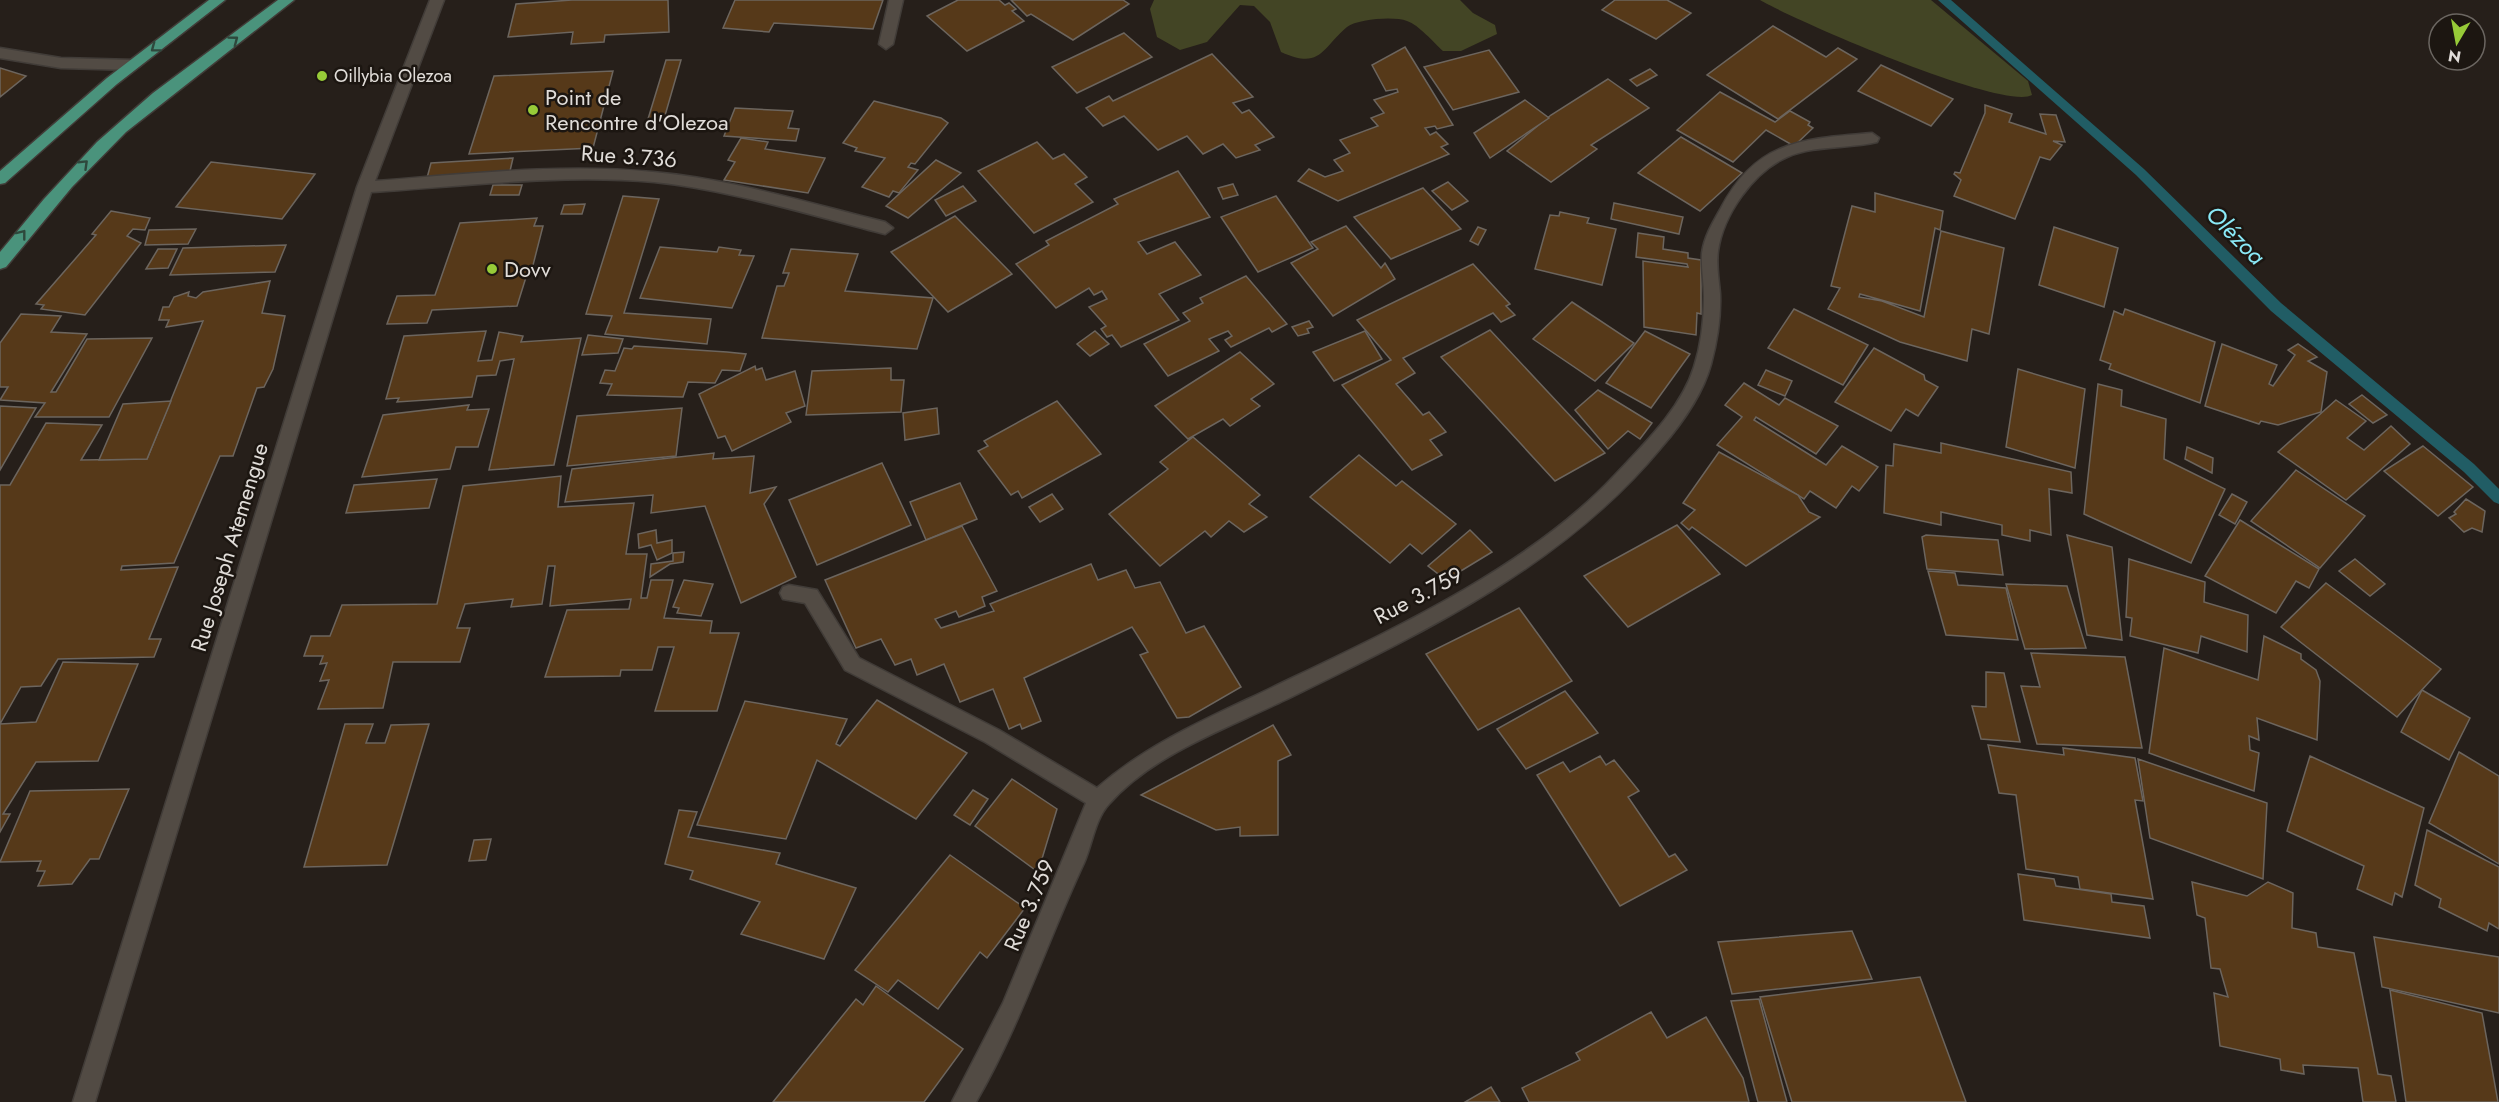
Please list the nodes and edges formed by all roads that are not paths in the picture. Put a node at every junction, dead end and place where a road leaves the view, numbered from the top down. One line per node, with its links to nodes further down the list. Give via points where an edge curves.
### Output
1 (218, 0): 7 (main road, one-way to 7)
2 (287, 0): 12 (main road, one-way to 2, via 78,169 141,111)
3 (896, 0): 5 (street)
4 (434, 3): 10 (street, Rue Joseph Atemengue)
5 (886, 44)
6 (0, 53): 7 (street, via 61,63)
7 (134, 65): 9 (main road)
8 (1872, 138): 14 (street, Rue 3.759, via 1818,143 1786,151 1748,175 1732,198 1710,248 1712,306 1702,371 1654,445 1607,493 1553,539 1479,590 1213,726 1128,775)
9 (0, 179)
10 (365, 187): 11 (street, Rue 3.736, via 564,174 654,177); 15 (street, Rue Joseph Atemengue)
11 (885, 228)
12 (0, 263)
13 (789, 593): 14 (street, via 811,596 852,664 992,736)
14 (1099, 800): 16 (street, Rue 3.759, via 1019,993 985,1067)
15 (84, 1102)
16 (963, 1102)

